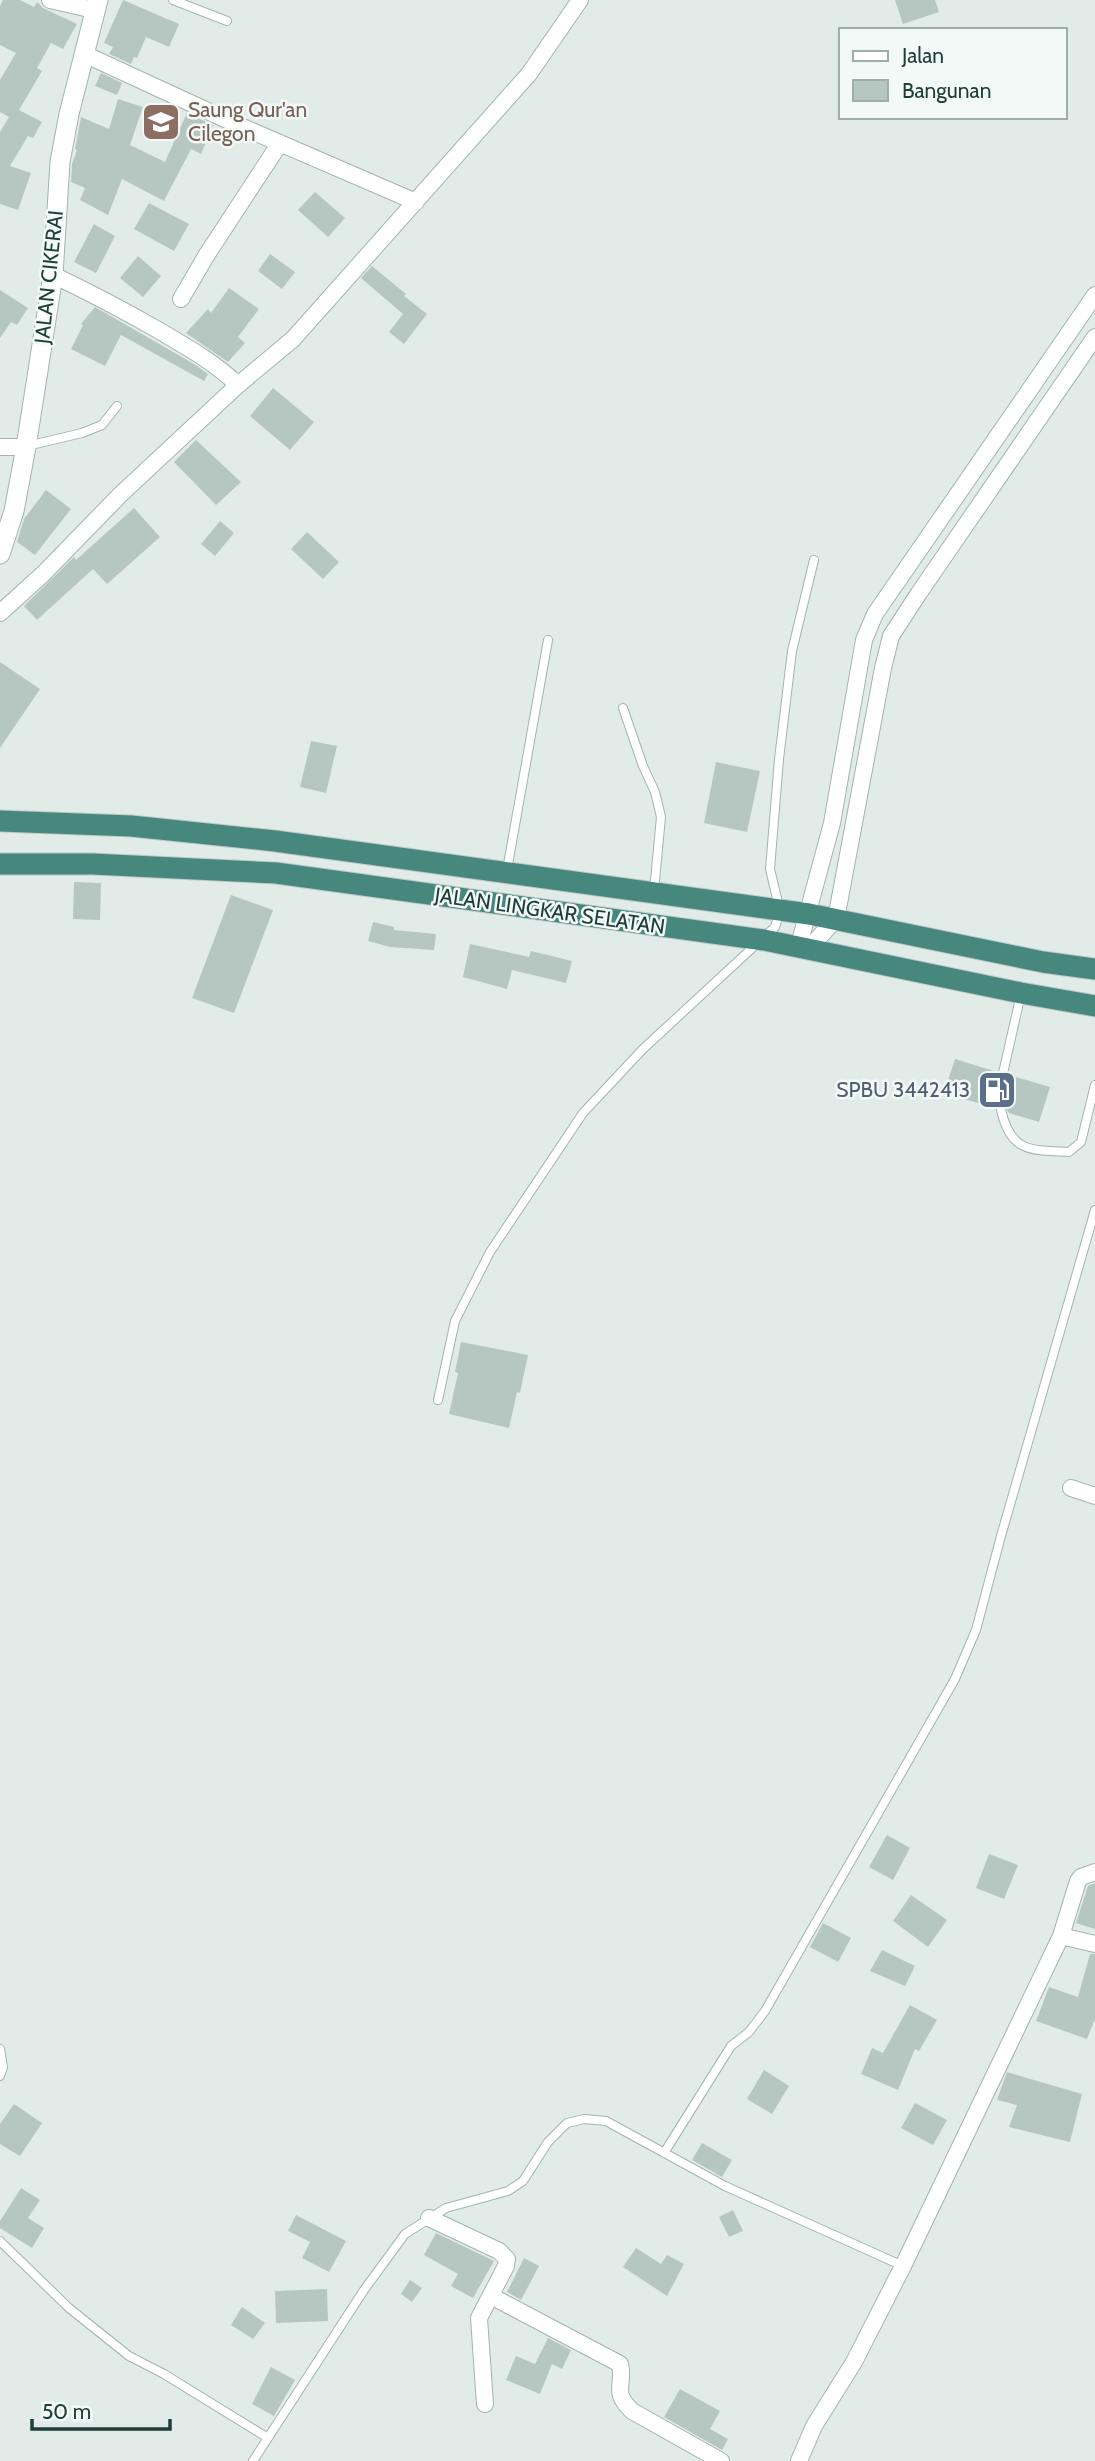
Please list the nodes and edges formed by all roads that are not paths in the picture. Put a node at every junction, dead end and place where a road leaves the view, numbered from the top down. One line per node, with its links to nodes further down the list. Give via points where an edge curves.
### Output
1 (50, 0): 4 (street)
2 (173, 0): 5 (lane)
3 (580, 0): 8 (street, via 529,74)
4 (96, 5): 6 (street, JALAN CIKERAI)
5 (227, 21)
6 (84, 54): 7 (street); 9 (street, JALAN CIKERAI, via 60,162)
7 (280, 143): 8 (street); 11 (street)
8 (416, 202): 13 (street, via 293,339)
9 (53, 275): 13 (street, via 178,341); 16 (street, JALAN CIKERAI)
10 (1095, 295): 27 (street, via 875,614 864,640 832,823)
11 (181, 299)
12 (1095, 337): 28 (street, via 891,636)
13 (238, 385): 19 (street)
14 (117, 406): 16 (lane, via 102,425)
15 (0, 447): 16 (street)
16 (26, 447): 17 (street, JALAN CIKERAI)
17 (0, 554)
18 (814, 560): 26 (lane, via 792,651 779,760 770,869)
19 (0, 613)
20 (548, 640): 24 (lane)
21 (623, 708): 25 (lane, via 661,817)
22 (0, 821): 24 (highway, JALAN LINGKAR SELATAN, via 131,826 249,838)
23 (0, 864): 29 (highway, JALAN LINGKAR SELATAN, via 276,873)
24 (506, 873): 25 (highway, JALAN LINGKAR SELATAN)
25 (654, 894): 26 (highway, JALAN LINGKAR SELATAN)
26 (780, 911): 27 (highway, JALAN LINGKAR SELATAN); 29 (lane)
27 (809, 914): 28 (highway, JALAN LINGKAR SELATAN); 30 (street)
28 (836, 919): 30 (street); 31 (highway, JALAN LINGKAR SELATAN)
29 (764, 940): 30 (highway, JALAN LINGKAR SELATAN); 38 (lane, via 643,1049 583,1113 484,1263 455,1321)
30 (804, 947): 32 (highway, JALAN LINGKAR SELATAN)
31 (1095, 970)
32 (1021, 993): 33 (highway, JALAN LINGKAR SELATAN); 34 (lane)
33 (1095, 1006)
34 (1003, 1073)
35 (1095, 1085): 36 (lane, via 1081,1142 1069,1152 1019,1145 1004,1126)
36 (1001, 1110)
37 (1095, 1210): 46 (lane, via 976,1630 955,1679 765,2011 731,2046)
38 (438, 1400)
39 (1071, 1488): 40 (street)
40 (1095, 1496)
41 (1095, 1872): 42 (street, via 1078,1881)
42 (1060, 1936): 43 (street); 49 (street)
43 (1095, 1944)
44 (0, 2049): 45 (lane)
45 (0, 2076)
46 (664, 2153): 47 (lane, via 606,2122 584,2119 567,2123 548,2141 523,2181 508,2191 458,2204); 49 (lane, via 725,2186)
47 (429, 2218): 50 (street, via 506,2257); 52 (lane, via 405,2234 364,2290)
48 (0, 2241): 52 (lane, via 69,2308 128,2356)
49 (903, 2266): 55 (street)
50 (491, 2296): 51 (street, via 478,2325); 54 (street, via 620,2364 618,2388 624,2403)
51 (485, 2404)
52 (268, 2438): 53 (lane)
53 (253, 2461)
54 (721, 2461)
55 (799, 2461)

